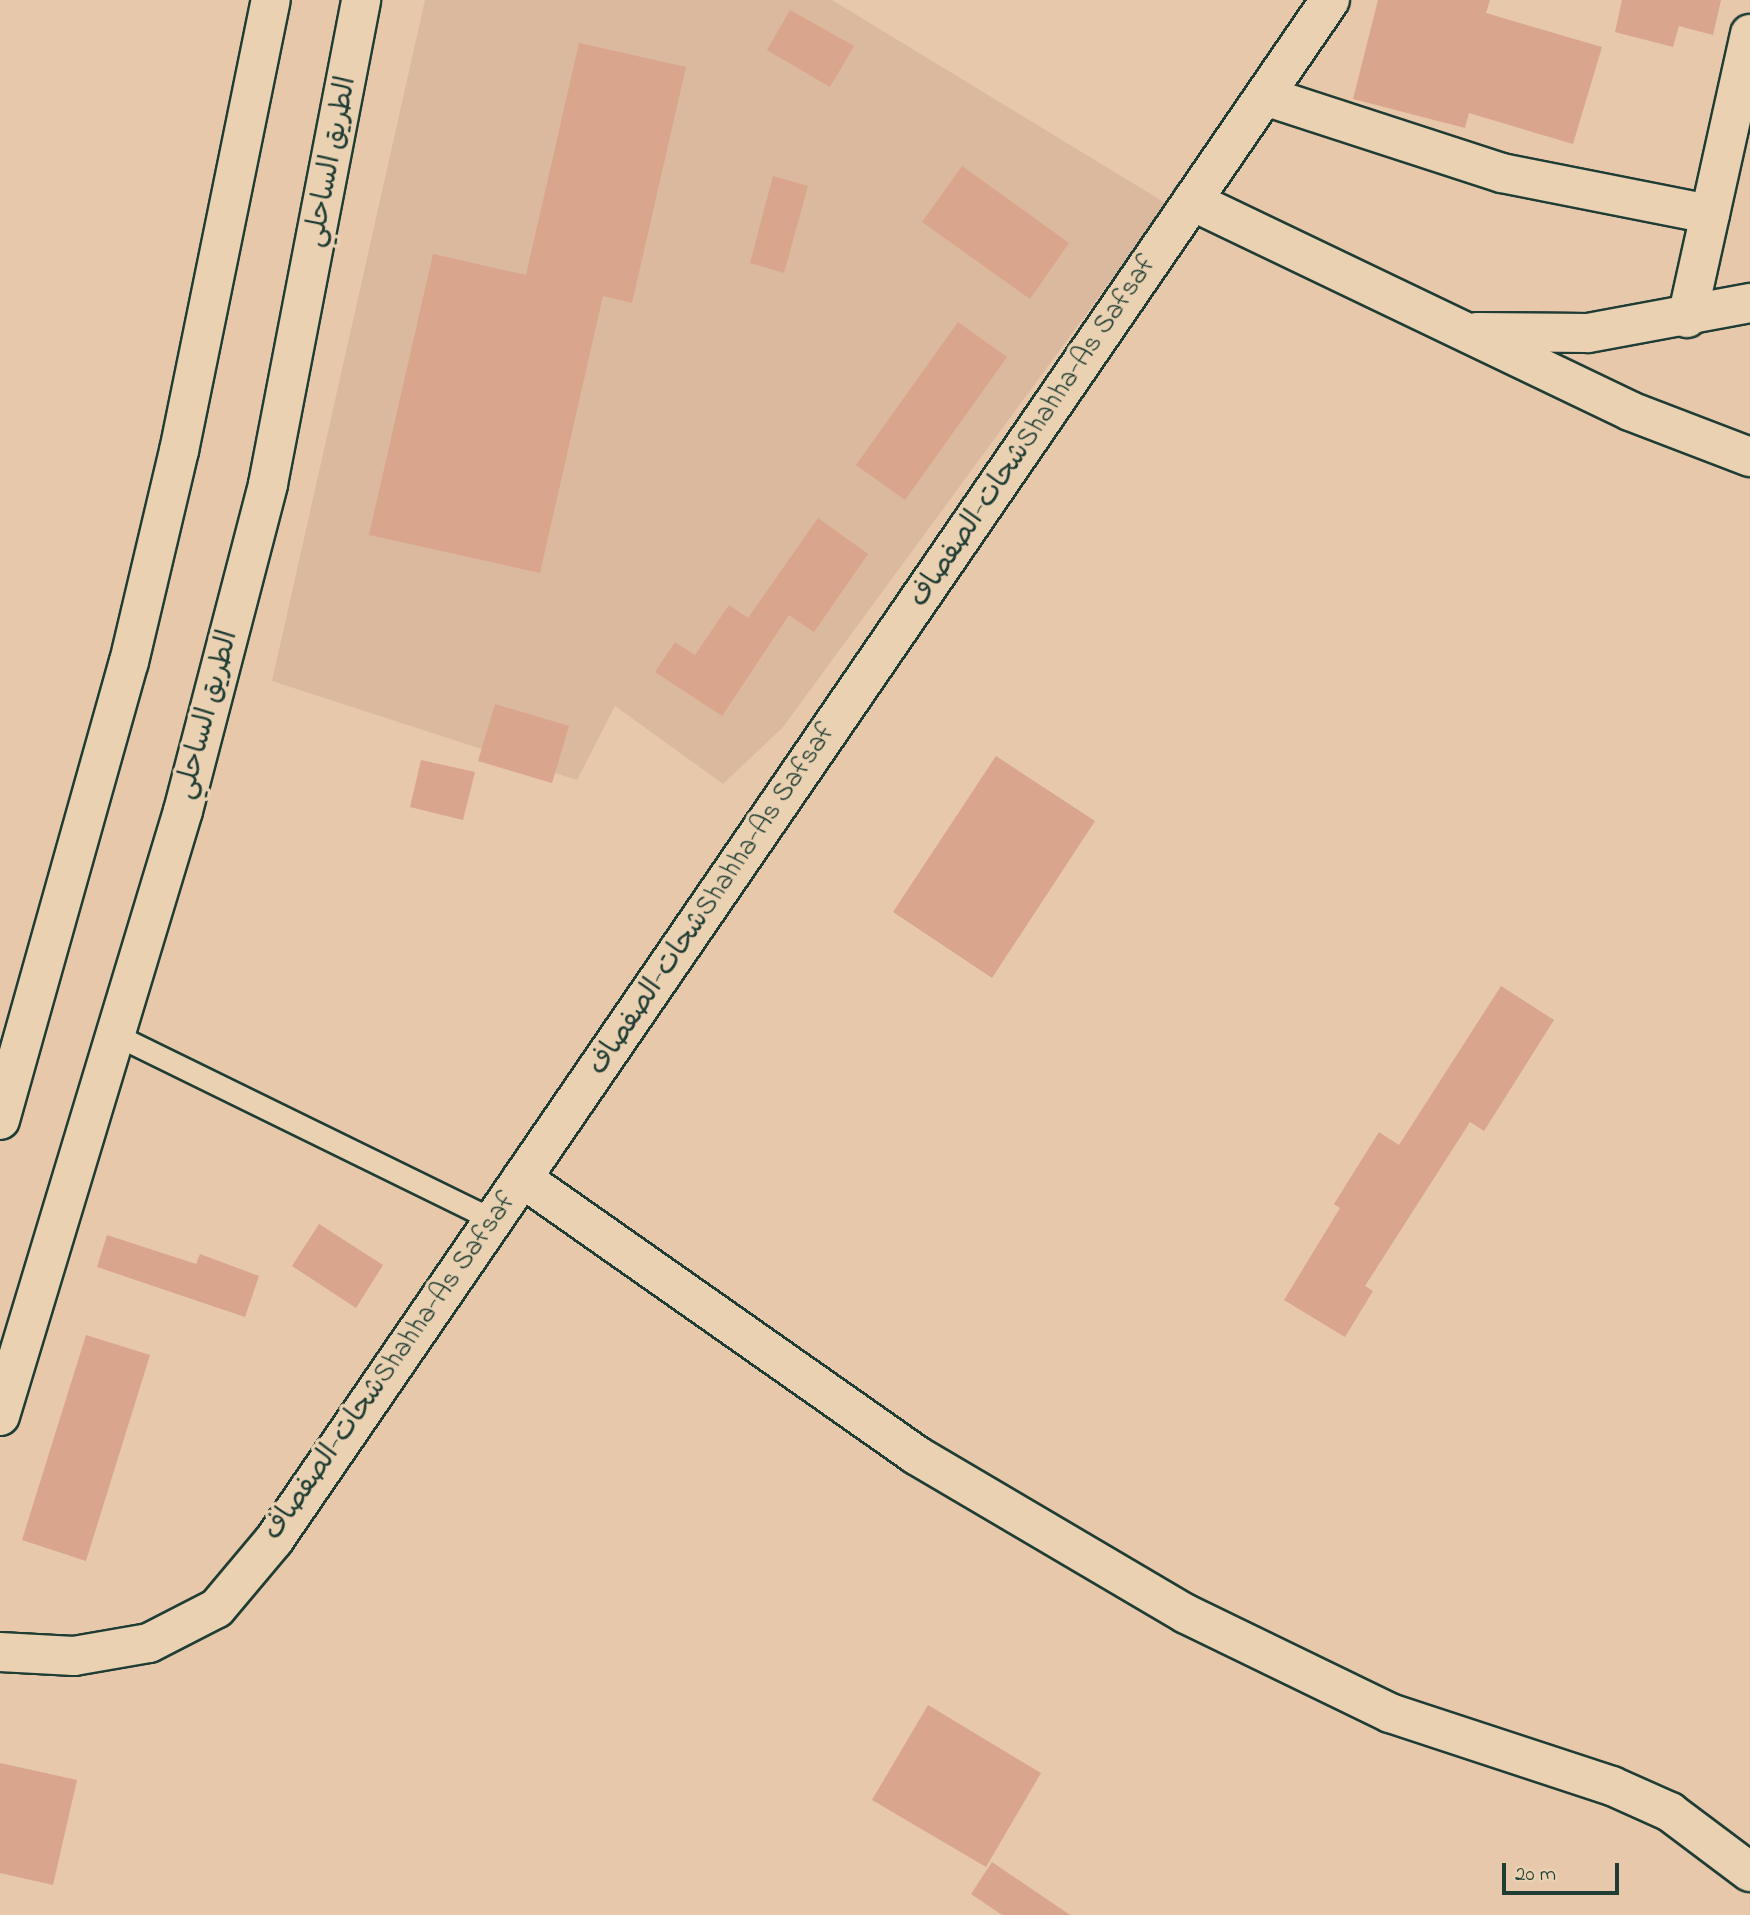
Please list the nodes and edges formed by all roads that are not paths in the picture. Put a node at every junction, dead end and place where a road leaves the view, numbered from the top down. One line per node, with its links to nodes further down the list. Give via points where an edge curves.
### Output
1 (271, 0): 13 (main road, via 229,224 138,622)
2 (361, 0): 12 (main road, الطريق الساحلي, via 268,484 183,811)
3 (1330, 0): 5 (main road, شحات-الصفصافShahha-As Safsaf)
4 (1750, 34): 7 (main road)
5 (1265, 96): 6 (main road, شحات-الصفصافShahha-As Safsaf); 7 (main road, via 1502,173)
6 (1192, 201): 10 (main road); 14 (main road, شحات-الصفصافShahha-As Safsaf)
7 (1710, 214): 9 (main road)
8 (1750, 303): 9 (main road)
9 (1687, 318): 10 (main road, via 1588,332)
10 (1464, 332): 11 (main road, via 1630,411)
11 (1750, 457)
12 (116, 1035): 15 (lane); 16 (main road, الطريق الساحلي)
13 (0, 1119)
14 (522, 1178): 15 (main road, شحات-الصفصافShahha-As Safsaf); 18 (main road, via 916,1455 1186,1614 1390,1713 1612,1786 1670,1812)
15 (492, 1219): 17 (main road, شحات-الصفصافShahha-As Safsaf, via 274,1540 217,1608 149,1643 74,1656)
16 (0, 1416)
17 (0, 1652)
18 (1750, 1872)

